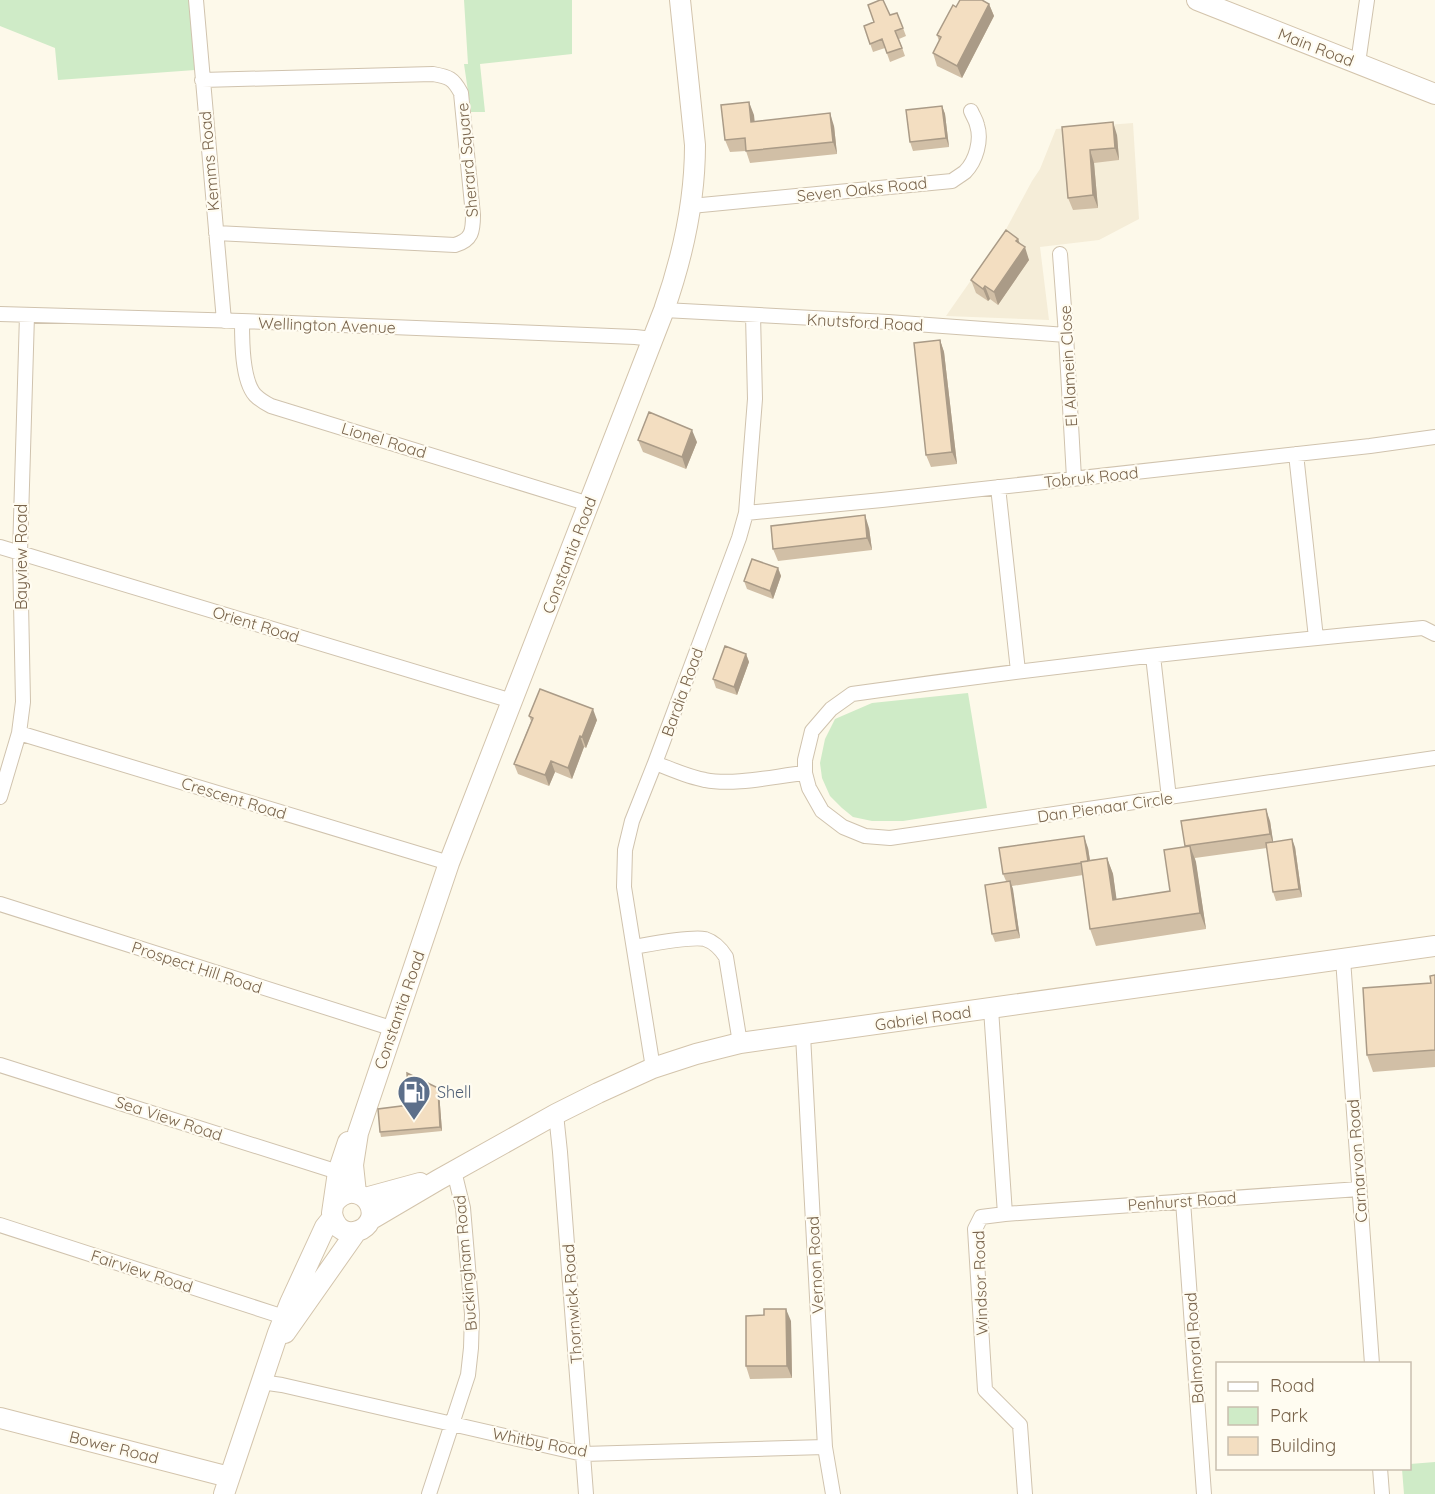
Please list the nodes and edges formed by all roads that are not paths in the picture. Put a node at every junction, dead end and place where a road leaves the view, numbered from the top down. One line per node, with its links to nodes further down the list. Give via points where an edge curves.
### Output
1 (196, 0): 6 (street, Kemms Road)
2 (680, 0): 9 (main road, Constantia Road, via 695,145)
3 (1197, 0): 5 (main road, Main Road)
4 (1366, 0): 5 (street)
5 (1358, 63): 7 (main road, Main Road)
6 (202, 80): 10 (street, Kemms Road); 10 (street, Sherard Square, via 446,76 455,81 461,93 473,215 471,235 455,245)
7 (1435, 94)
8 (971, 111): 9 (street, Seven Oaks Road, via 979,135 977,148 964,172 952,181)
9 (691, 206): 12 (main road, Constantia Road, via 681,258)
10 (216, 233): 16 (street, Kemms Road)
11 (1060, 254): 18 (street, El Alamein Close)
12 (664, 310): 15 (street, Knutsford Road); 19 (main road, Constantia Road)
13 (0, 314): 14 (street, Wellington Avenue)
14 (27, 315): 16 (street, Wellington Avenue); 27 (street, Bayview Road)
15 (753, 315): 18 (street, Knutsford Road); 25 (street, Bardia Road, via 755,399)
16 (224, 321): 17 (street, Wellington Avenue)
17 (242, 321): 19 (street, Wellington Avenue); 24 (street, Lionel Road, via 250,386 254,394 271,406)
18 (1066, 335): 22 (street, El Alamein Close)
19 (653, 339): 24 (main road, Constantia Road)
20 (1435, 437): 21 (street, Tobruk Road)
21 (1296, 454): 22 (street, Tobruk Road); 29 (street)
22 (1074, 478): 23 (street, Tobruk Road)
23 (998, 487): 25 (street, Tobruk Road); 31 (street)
24 (589, 504): 32 (main road, Constantia Road)
25 (746, 513): 35 (street, Bardia Road)
26 (0, 547): 27 (street, Orient Road)
27 (20, 553): 32 (street, Orient Road); 33 (street, Bayview Road, via 23,702)
28 (1435, 634): 29 (street, Dan Pienaar Circle, via 1423,628)
29 (1316, 638): 30 (street, Dan Pienaar Circle)
30 (1154, 656): 31 (street, Dan Pienaar Circle); 38 (street)
31 (1018, 671): 36 (street, Dan Pienaar Circle, via 852,694 831,709 812,731)
32 (512, 701): 39 (main road, Constantia Road)
33 (19, 732): 37 (street, Bayview Road); 39 (street, Crescent Road)
34 (1435, 758): 38 (street, Dan Pienaar Circle)
35 (656, 763): 36 (street, via 705,780); 42 (street, Bardia Road, via 632,821 625,850 624,887)
36 (805, 773): 38 (street, Dan Pienaar Circle, via 822,811 843,827 865,836 890,838)
37 (0, 797)
38 (1169, 798)
39 (449, 863): 45 (main road, Constantia Road)
40 (0, 904): 45 (street, Prospect Hill Road)
41 (1435, 946): 43 (main road, Gabriel Road)
42 (634, 947): 47 (street, via 705,939 721,949 726,957); 49 (street, Bardia Road)
43 (1343, 959): 44 (main road, Gabriel Road); 54 (street, Carnarvon Road)
44 (991, 1009): 46 (main road, Gabriel Road); 58 (street, Windsor Road)
45 (394, 1029): 50 (main road, Constantia Road)
46 (803, 1035): 47 (main road, Gabriel Road); 67 (street, Vernon Road)
47 (740, 1043): 49 (main road, Gabriel Road)
48 (0, 1065): 52 (street, Sea View Road)
49 (653, 1068): 51 (main road, Gabriel Road)
50 (369, 1097): 52 (main road, Constantia Road); 55 (main road, Constantia Road, via 354,1155 353,1175)
51 (556, 1114): 53 (main road, Gabriel Road); 68 (street, Thornwick Road)
52 (338, 1172): 57 (main road, Constantia Road)
53 (446, 1176): 55 (main road, Gabriel Road); 60 (main road, Gabriel Road); 66 (street, Buckingham Road, via 459,1188 463,1208 472,1314 468,1376)
54 (1359, 1189): 56 (street, Penhurst Road); 63 (street, Carnarvon Road)
55 (360, 1195): 57 (main road, via 343,1195); 60 (main road, via 371,1208)
56 (1183, 1202): 58 (street, Penhurst Road); 75 (street, Balmoral Road)
57 (334, 1210): 60 (main road, via 339,1228 350,1232); 61 (main road)
58 (1005, 1214): 74 (street, Windsor Road, via 981,1217 975,1229 986,1390 1020,1425)
59 (0, 1226): 61 (street, Fairview Road)
60 (363, 1226): 62 (main road)
61 (284, 1317): 62 (main road)
62 (274, 1345): 64 (main road)
63 (1372, 1362)
64 (261, 1382): 66 (street, Whitby Road); 70 (main road)
65 (0, 1418): 70 (main road, Bower Road)
66 (452, 1424): 68 (street, Whitby Road); 71 (street, Buckingham Road)
67 (825, 1447): 68 (street, Whitby Road); 73 (street, Vernon Road)
68 (583, 1454): 72 (street, Thornwick Road)
69 (1380, 1470): 76 (street)
70 (226, 1485)
71 (429, 1494)
72 (586, 1494)
73 (833, 1494)
74 (1025, 1494)
75 (1204, 1494)
76 (1382, 1494)

